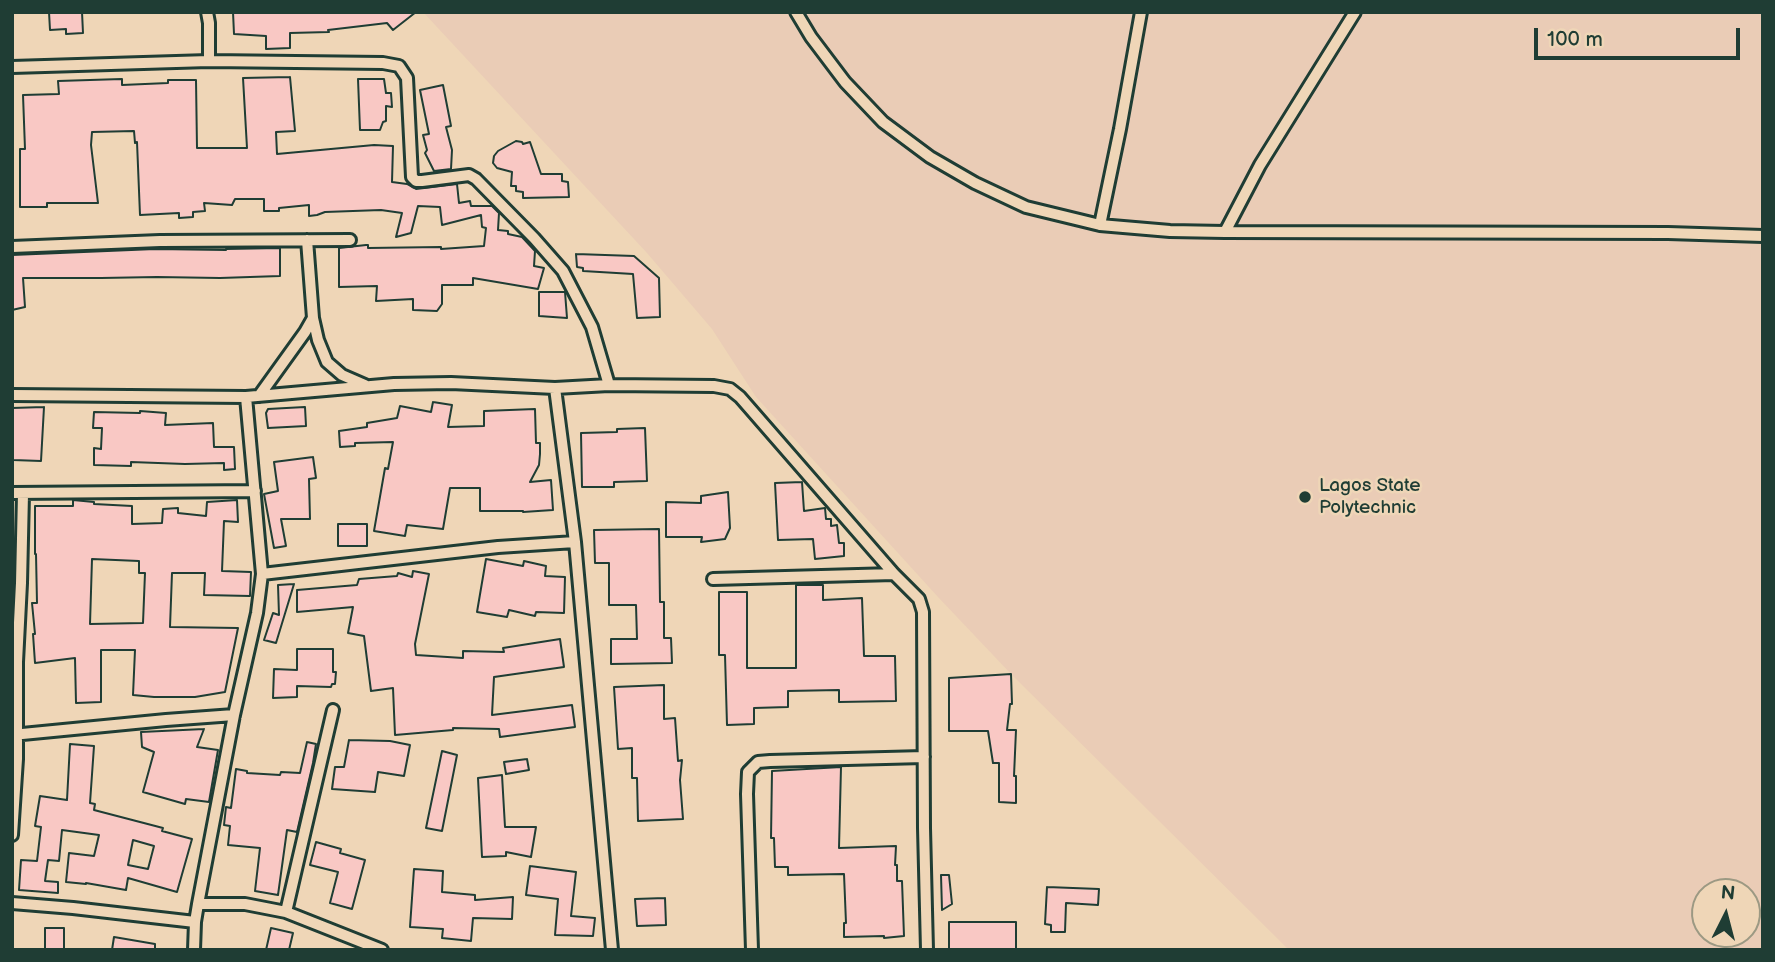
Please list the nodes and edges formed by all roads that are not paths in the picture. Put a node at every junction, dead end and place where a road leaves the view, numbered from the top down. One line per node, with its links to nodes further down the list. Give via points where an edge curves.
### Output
1 (206, 12): 5 (street)
2 (796, 12): 7 (street, via 845,82 883,122 930,157 1026,207)
3 (1142, 12): 7 (street)
4 (1355, 12): 8 (street, via 1259,165)
5 (209, 61): 6 (street); 15 (street, via 400,66 407,78 412,177 422,181 469,175 534,238 563,271 592,327)
6 (12, 67)
7 (1100, 225): 8 (street)
8 (1225, 232): 9 (street)
9 (1763, 236)
10 (307, 240): 11 (street); 12 (street); 13 (street)
11 (350, 240)
12 (12, 247)
13 (313, 318): 14 (street, via 327,362); 18 (street)
14 (365, 385): 16 (street); 18 (street)
15 (608, 385): 16 (street); 24 (street, via 730,389)
16 (555, 388): 22 (street)
17 (12, 395): 19 (street)
18 (259, 396): 19 (street)
19 (246, 397): 20 (street)
20 (255, 491): 21 (street); 23 (street)
21 (18, 494): 28 (street, via 21,583)
22 (576, 542): 23 (street); 37 (street)
23 (262, 574): 27 (street)
24 (894, 574): 25 (street); 29 (street, via 919,599 923,612)
25 (713, 579)
26 (333, 710): 33 (street)
27 (234, 715): 28 (street); 32 (street)
28 (14, 735): 30 (street)
29 (925, 757): 38 (street, via 758,762 748,772); 39 (street)
30 (12, 835)
31 (12, 903): 34 (street)
32 (198, 904): 33 (street, via 245,904); 34 (street)
33 (286, 912): 36 (street)
34 (195, 922): 35 (street)
35 (194, 950)
36 (382, 950)
37 (612, 950)
38 (751, 950)
39 (927, 950)

